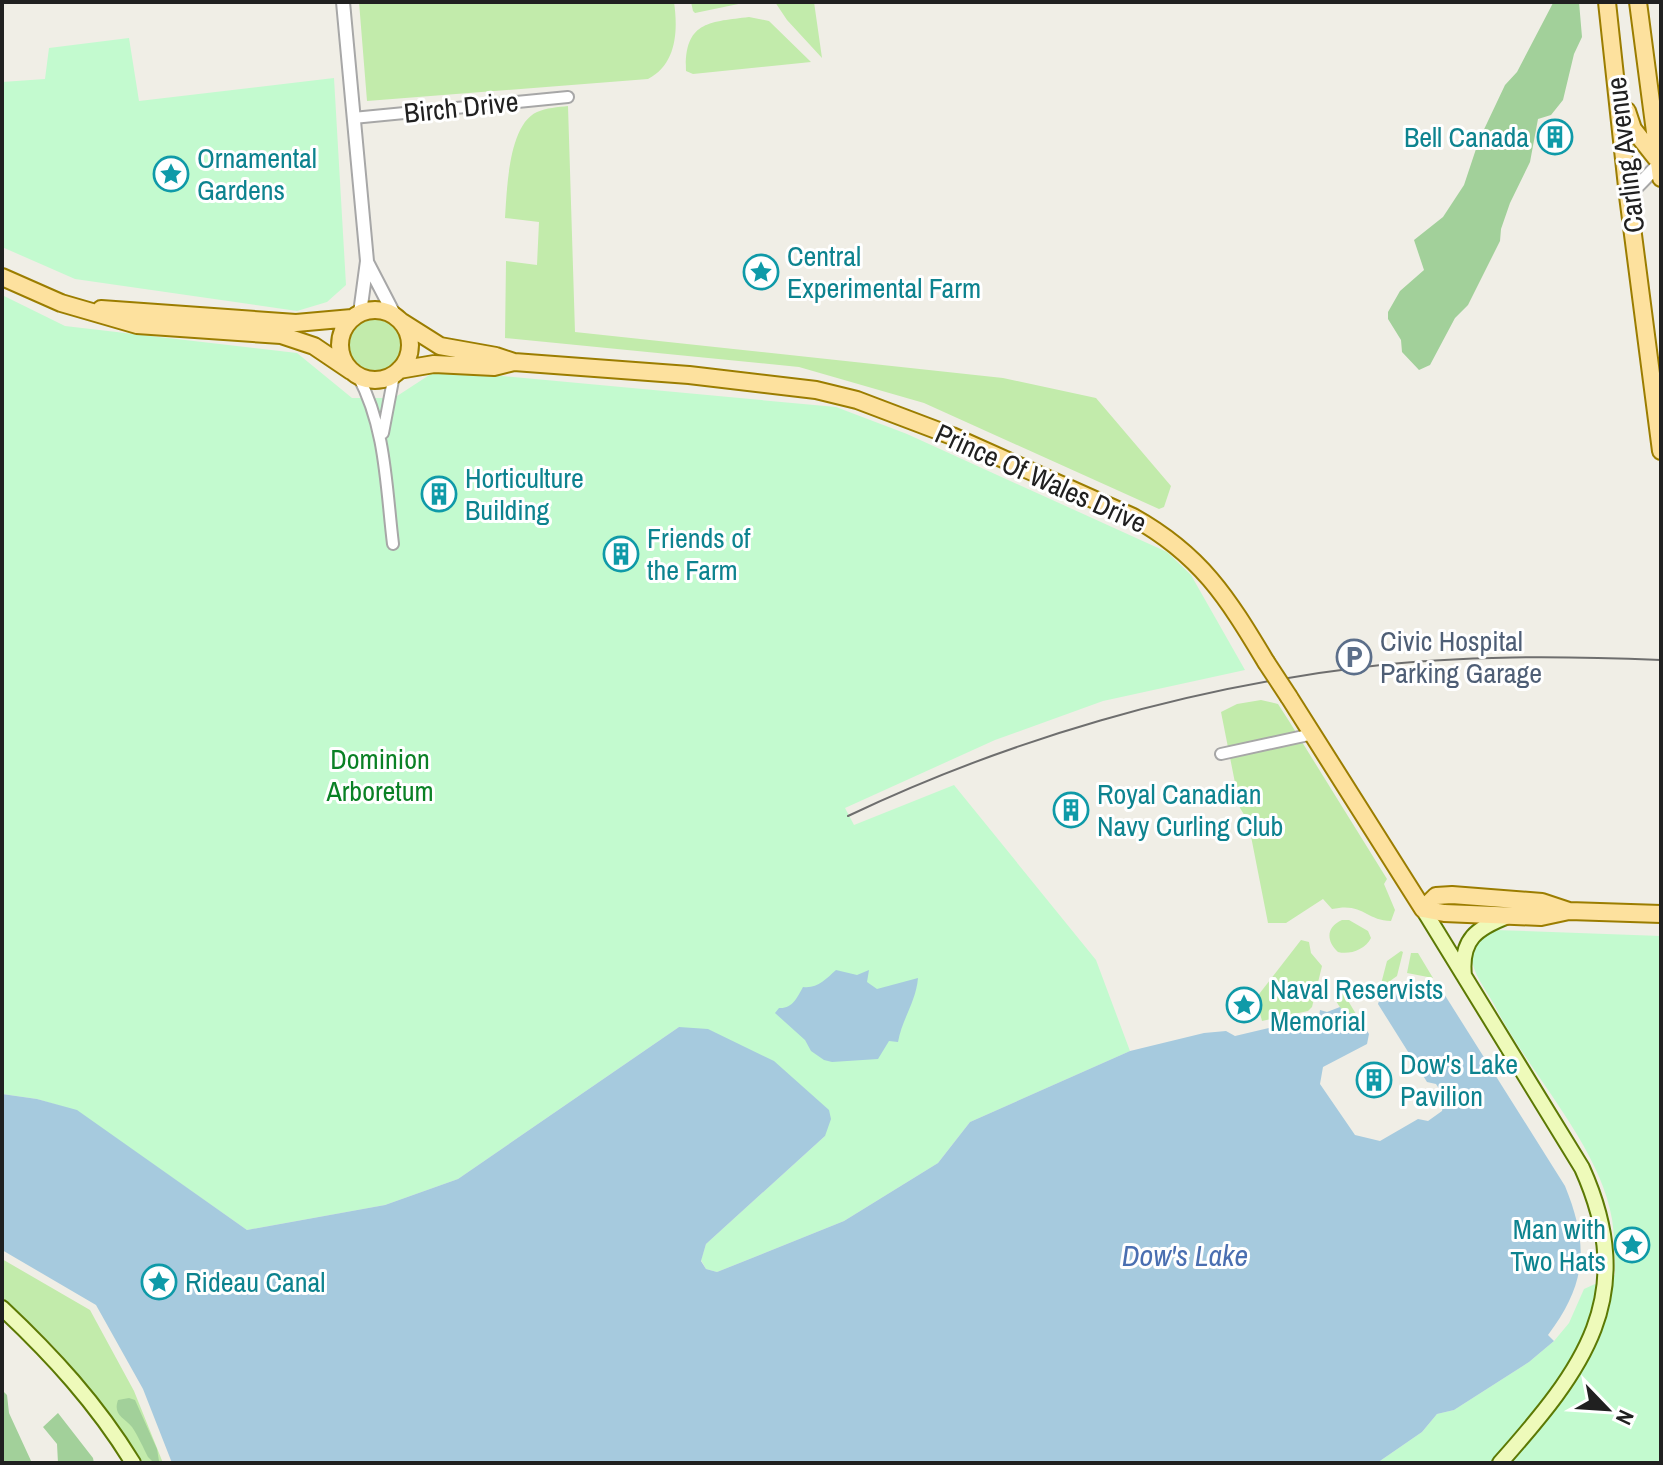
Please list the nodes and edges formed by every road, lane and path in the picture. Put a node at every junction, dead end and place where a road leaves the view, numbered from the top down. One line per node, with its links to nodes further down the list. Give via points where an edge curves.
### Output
1 (343, 2): 7 (street)
2 (1607, 2): 4 (main road, Carling Avenue)
3 (1638, 2): 6 (main road, Carling Avenue)
4 (1614, 64): 9 (main road, via 1633,129); 11 (main road, Carling Avenue)
5 (568, 97): 7 (street, Birch Drive)
6 (1651, 102): 8 (main road); 9 (main road, Carling Avenue)
7 (353, 118): 12 (street)
8 (1661, 118)
9 (1660, 162): 10 (main road, Carling Avenue); 11 (street)
10 (1661, 178)
11 (1628, 196): 21 (main road, Carling Avenue)
12 (367, 261): 15 (street); 16 (street)
13 (2, 277): 14 (main road)
14 (80, 308): 15 (main road, via 296,323); 18 (main road, via 137,325 281,335 314,346)
15 (356, 315): 16 (main road, via 378,309); 18 (main road, via 342,332 340,349)
16 (399, 319): 17 (main road, Prince Of Wales Drive, via 440,346); 19 (main road, via 410,342 406,362)
17 (514, 362): 19 (main road, Prince Of Wales Drive, via 494,367 434,364); 23 (main road, Prince Of Wales Drive, bridge, via 689,375 857,400 1133,517 1162,533 1214,582)
18 (355, 373): 19 (main road, via 375,380); 20 (street)
19 (396, 373): 20 (street)
20 (382, 439): 22 (street)
21 (1661, 451)
22 (393, 544)
23 (1313, 734): 24 (street); 25 (main road, Prince Of Wales Drive)
24 (1221, 754)
25 (1423, 909): 26 (main road, via 1436,896 1452,895 1542,902); 28 (main road); 29 (main road)
26 (1569, 911): 27 (main road); 28 (main road)
27 (1661, 914)
28 (1508, 916): 29 (main road, via 1470,938)
29 (1464, 976): 32 (main road, via 1582,1168 1598,1207 1604,1244 1601,1308 1580,1362)
30 (2, 1308): 31 (main road, via 69,1375)
31 (133, 1463)
32 (1500, 1463)

